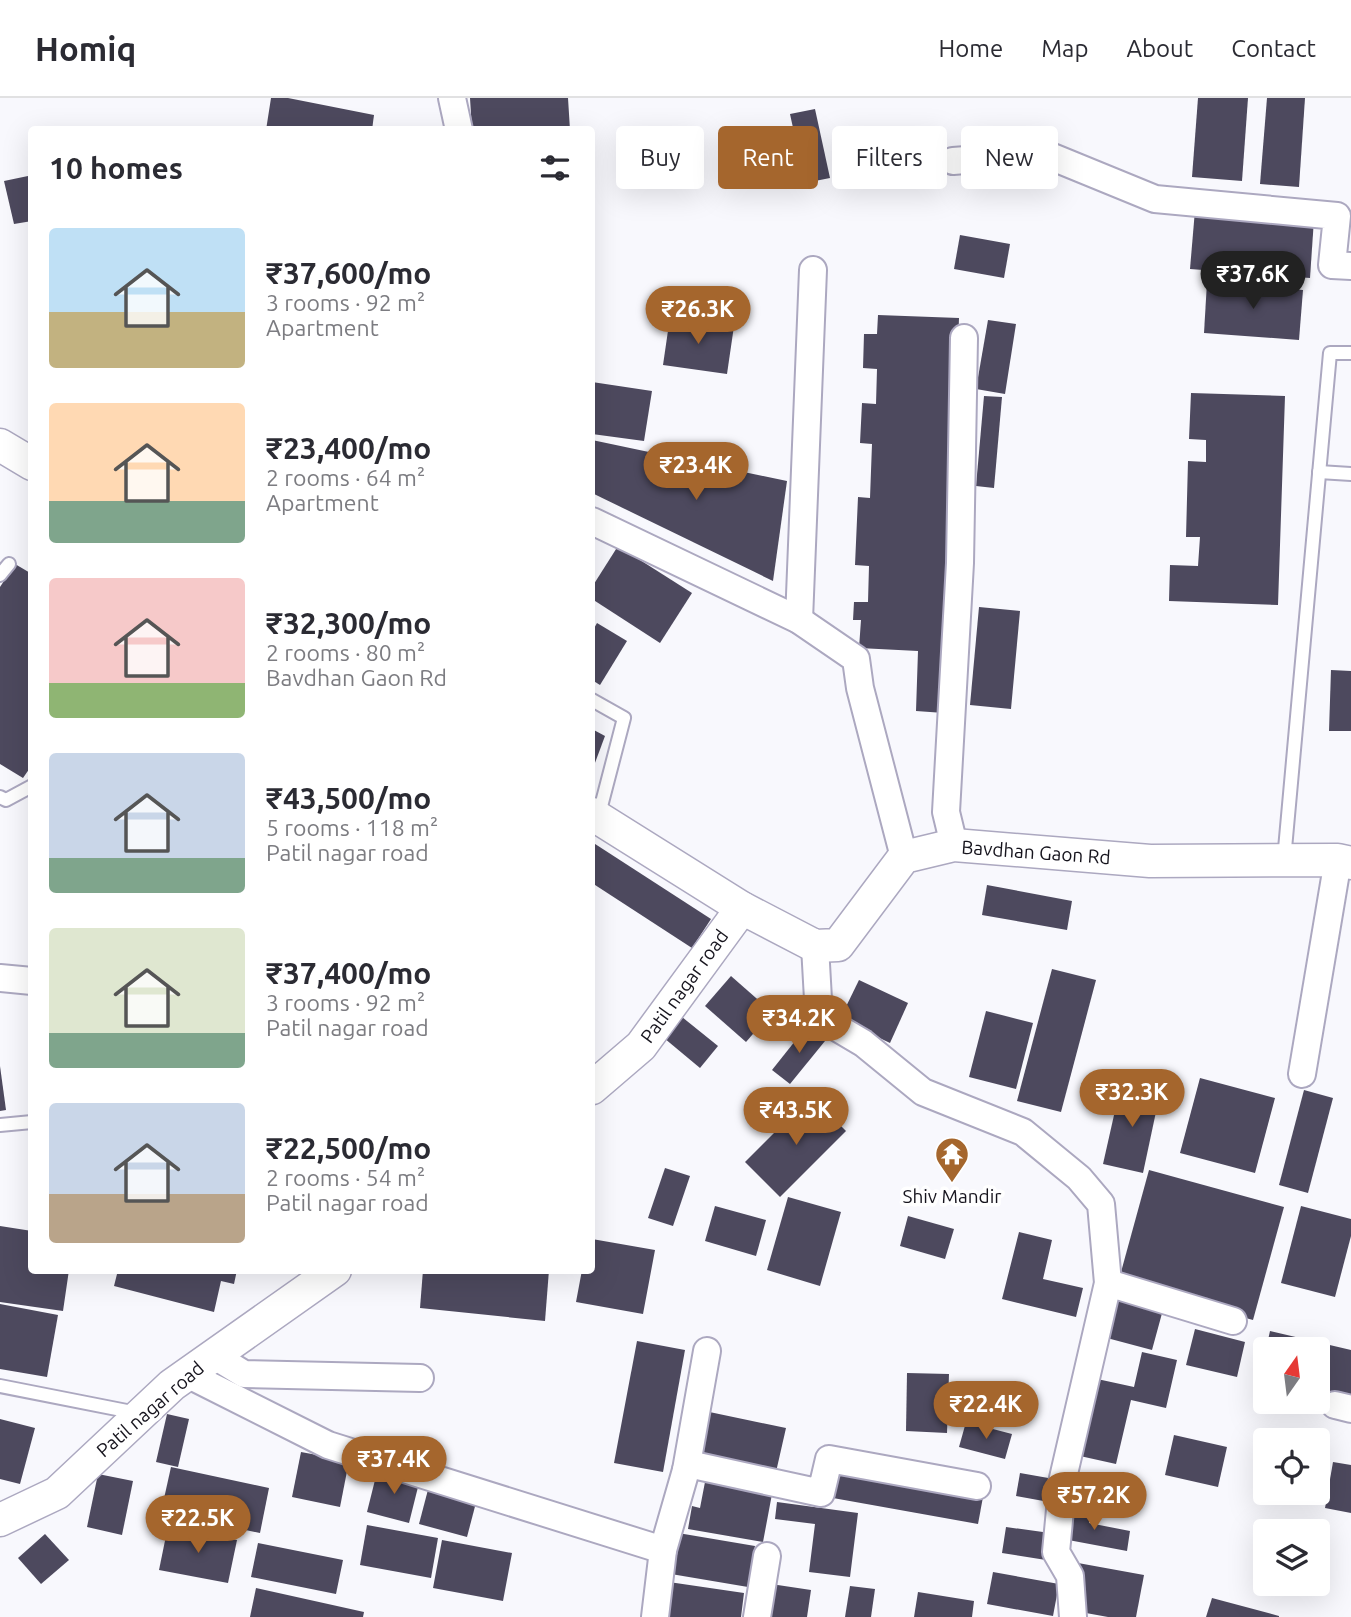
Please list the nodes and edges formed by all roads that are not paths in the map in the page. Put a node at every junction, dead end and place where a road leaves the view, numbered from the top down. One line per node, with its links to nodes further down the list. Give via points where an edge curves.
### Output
1 (452, 98): 2 (street)
2 (458, 126)
3 (953, 160): 4 (street, via 1045,154 1155,199 1337,216 1332,265)
4 (1351, 267)
5 (813, 270): 15 (street)
6 (964, 338): 20 (street, via 960,563 946,812)
7 (1351, 353): 10 (lane, via 1330,352)
8 (0, 445): 9 (street)
9 (28, 462)
10 (1319, 472): 11 (lane); 22 (lane)
11 (1351, 474)
12 (595, 523): 15 (street)
13 (9, 564): 14 (lane)
14 (0, 575)
15 (799, 620): 21 (street, via 856,659)
16 (595, 702): 19 (lane, via 624,718)
17 (28, 788): 18 (lane, via 6,800)
18 (0, 797)
19 (595, 816): 24 (street)
20 (954, 845): 21 (street, Bavdhan Gaon Rd); 22 (street, Bavdhan Gaon Rd, via 1150,861)
21 (904, 856): 25 (street, via 838,945)
22 (1284, 860): 23 (street, Bavdhan Gaon Rd)
23 (1345, 862): 28 (street)
24 (742, 908): 25 (street); 29 (street, Patil nagar road, via 641,1046)
25 (816, 946): 33 (street, via 819,1017 863,1043 923,1092 1023,1132 1079,1178 1101,1204)
26 (0, 978): 27 (street)
27 (28, 981)
28 (1302, 1074)
29 (595, 1085)
30 (28, 1122): 31 (lane)
31 (0, 1125)
32 (329, 1274): 36 (street, Patil nagar road)
33 (1108, 1283): 34 (street); 48 (street, via 1063,1478 1056,1552 1070,1576)
34 (1233, 1321)
35 (706, 1351): 41 (street)
36 (213, 1355): 37 (street, Patil nagar road); 38 (street, via 244,1374)
37 (187, 1374): 40 (street, Patil nagar road); 44 (street, via 328,1445)
38 (420, 1378)
39 (0, 1386): 40 (lane)
40 (140, 1414): 43 (street, Patil nagar road, via 57,1493)
41 (686, 1470): 42 (street, via 694,1465 821,1493 830,1459); 44 (street)
42 (977, 1486)
43 (0, 1520)
44 (663, 1550): 46 (street)
45 (767, 1556): 47 (street)
46 (655, 1617)
47 (757, 1617)
48 (1073, 1617)

